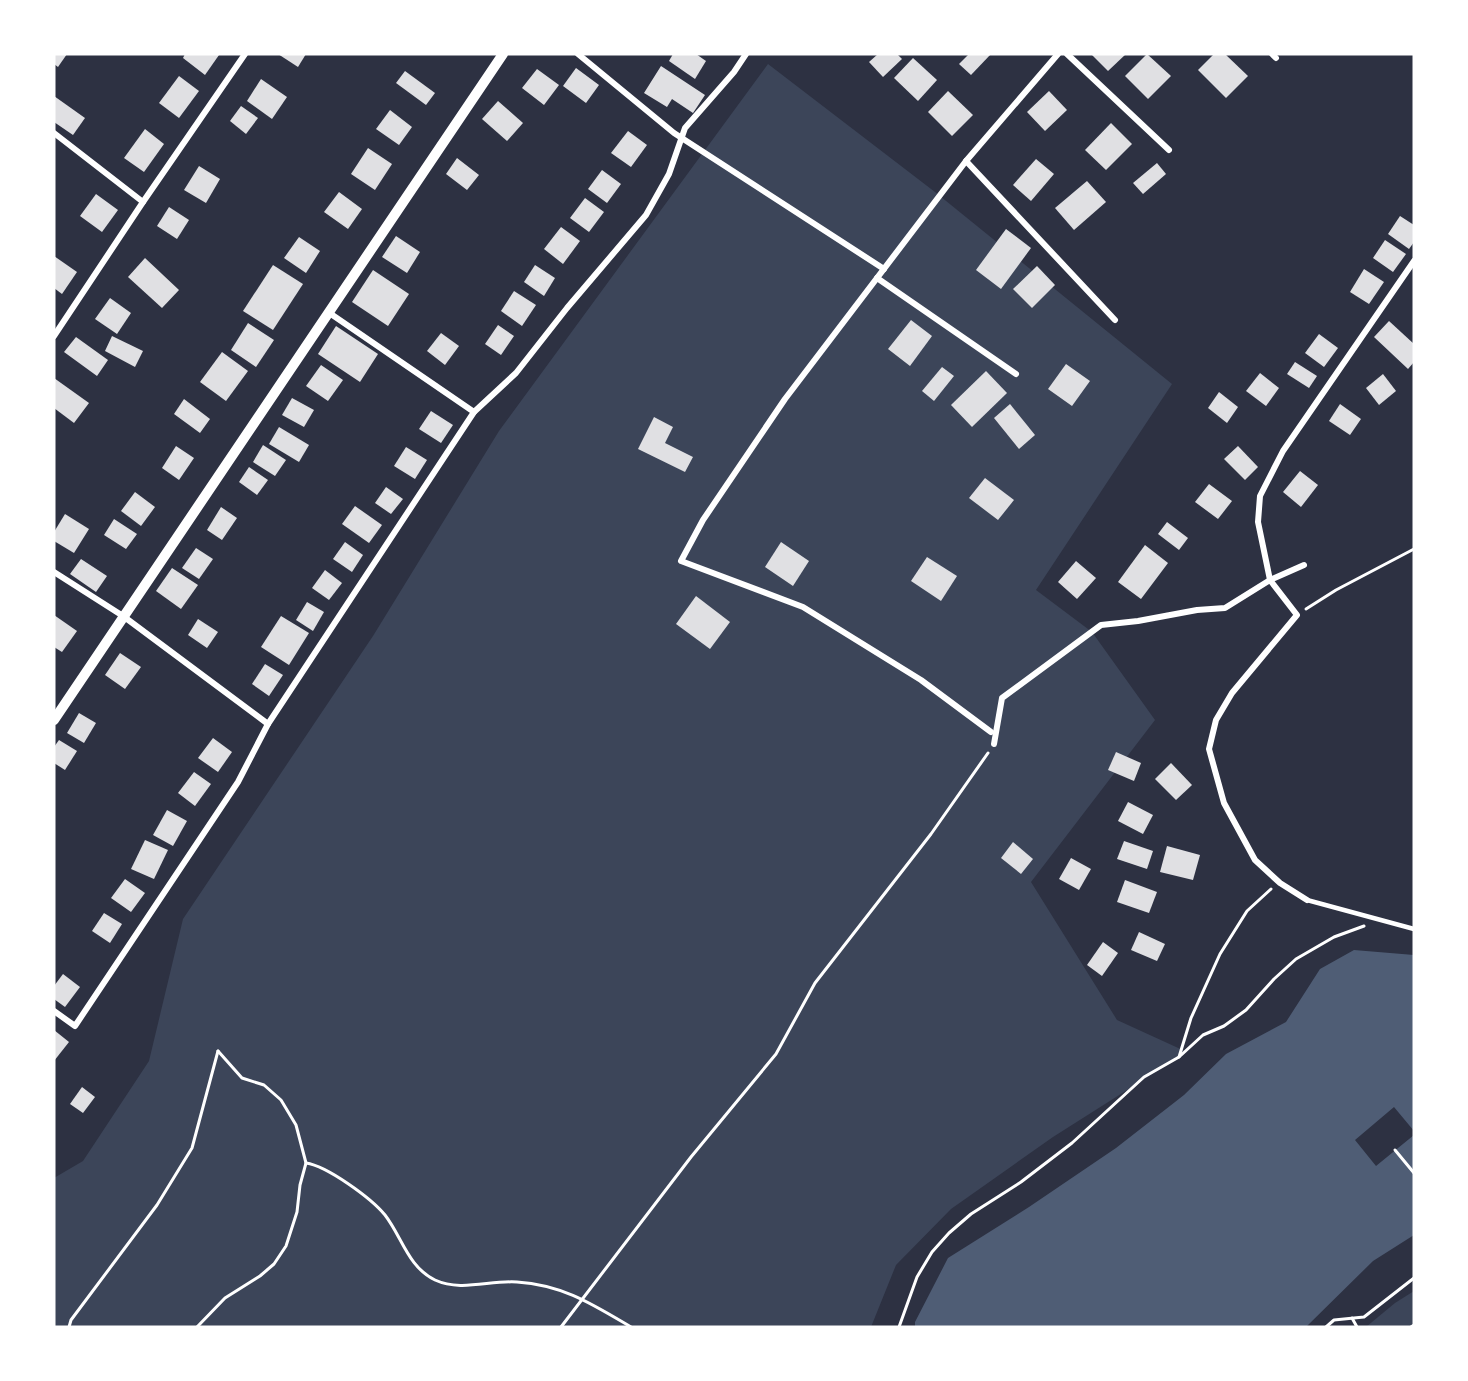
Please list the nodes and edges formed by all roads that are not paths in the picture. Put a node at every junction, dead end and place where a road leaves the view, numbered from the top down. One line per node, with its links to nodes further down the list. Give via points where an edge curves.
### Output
1 (245, 54): 11 (street)
2 (503, 54): 15 (street)
3 (578, 54): 8 (street)
4 (746, 54): 8 (street, via 685,128)
5 (1058, 54): 10 (street)
6 (1067, 54): 9 (street)
7 (54, 133): 11 (street)
8 (682, 138): 13 (street); 19 (street, via 669,174 646,215 516,373)
9 (1169, 150)
10 (966, 162): 13 (street); 16 (street)
11 (143, 202): 17 (street)
12 (1414, 261): 22 (street, via 1283,451 1260,496 1258,522)
13 (884, 269): 14 (street)
14 (877, 278): 18 (street); 26 (street, via 785,399 703,520 681,561 803,608 921,680)
15 (328, 312): 19 (street); 23 (street)
16 (1115, 320)
17 (54, 336)
18 (1016, 374)
19 (474, 412): 25 (street)
20 (1304, 565): 22 (street)
21 (54, 572): 23 (street)
22 (1270, 580): 27 (street, via 1225,608 1101,625 1002,698); 28 (street, via 1297,615 1232,693 1216,720 1209,749 1224,803 1255,860)
23 (123, 616): 24 (street); 25 (street)
24 (54, 720)
25 (268, 724): 30 (street, via 238,782 75,1026)
26 (991, 732)
27 (994, 744)
28 (1307, 900): 29 (lane)
29 (1414, 929)
30 (54, 1011)

